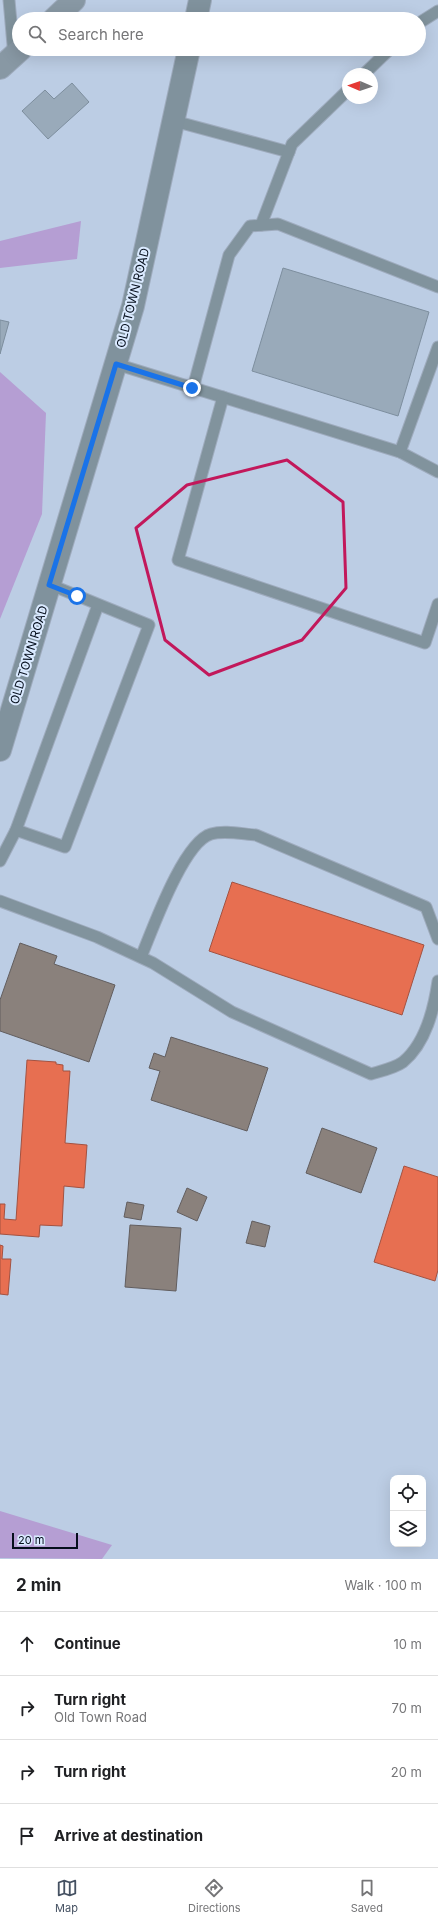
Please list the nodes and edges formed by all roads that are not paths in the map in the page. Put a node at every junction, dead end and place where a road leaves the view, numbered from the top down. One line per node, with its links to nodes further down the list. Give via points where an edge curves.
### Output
1 (9, 0): 10 (lane)
2 (74, 0): 5 (main road)
3 (200, 0): 6 (main road)
4 (438, 11): 7 (lane)
5 (61, 12)
6 (197, 12)
7 (426, 19)
8 (188, 56): 13 (main road, OLD TOWN ROAD)
9 (383, 56): 11 (lane)
10 (11, 58)
11 (370, 68)
12 (342, 96): 14 (lane, via 292,144)
13 (174, 121): 14 (lane); 18 (main road, OLD TOWN ROAD, via 133,306)
14 (289, 152): 15 (lane)
15 (261, 225): 16 (lane, via 278,224); 19 (lane, via 250,226 229,255)
16 (438, 287)
17 (438, 347): 21 (lane)
18 (116, 364): 19 (lane); 23 (main road, OLD TOWN ROAD)
19 (192, 388): 20 (lane)
20 (223, 397): 21 (lane); 24 (lane, via 178,560 425,643)
21 (400, 452): 22 (lane)
22 (438, 472)
23 (47, 584): 25 (lane); 26 (main road, OLD TOWN ROAD)
24 (438, 604)
25 (98, 605): 27 (lane); 27 (lane, via 149,625 65,847)
26 (0, 750)
27 (16, 830): 28 (lane)
28 (0, 861)
29 (0, 901): 31 (lane, via 97,937)
30 (438, 939): 31 (lane, via 426,907 256,835 210,834 181,863)
31 (141, 957): 32 (lane, via 232,1012 371,1074 402,1062 418,1044 434,1008)
32 (438, 982)

